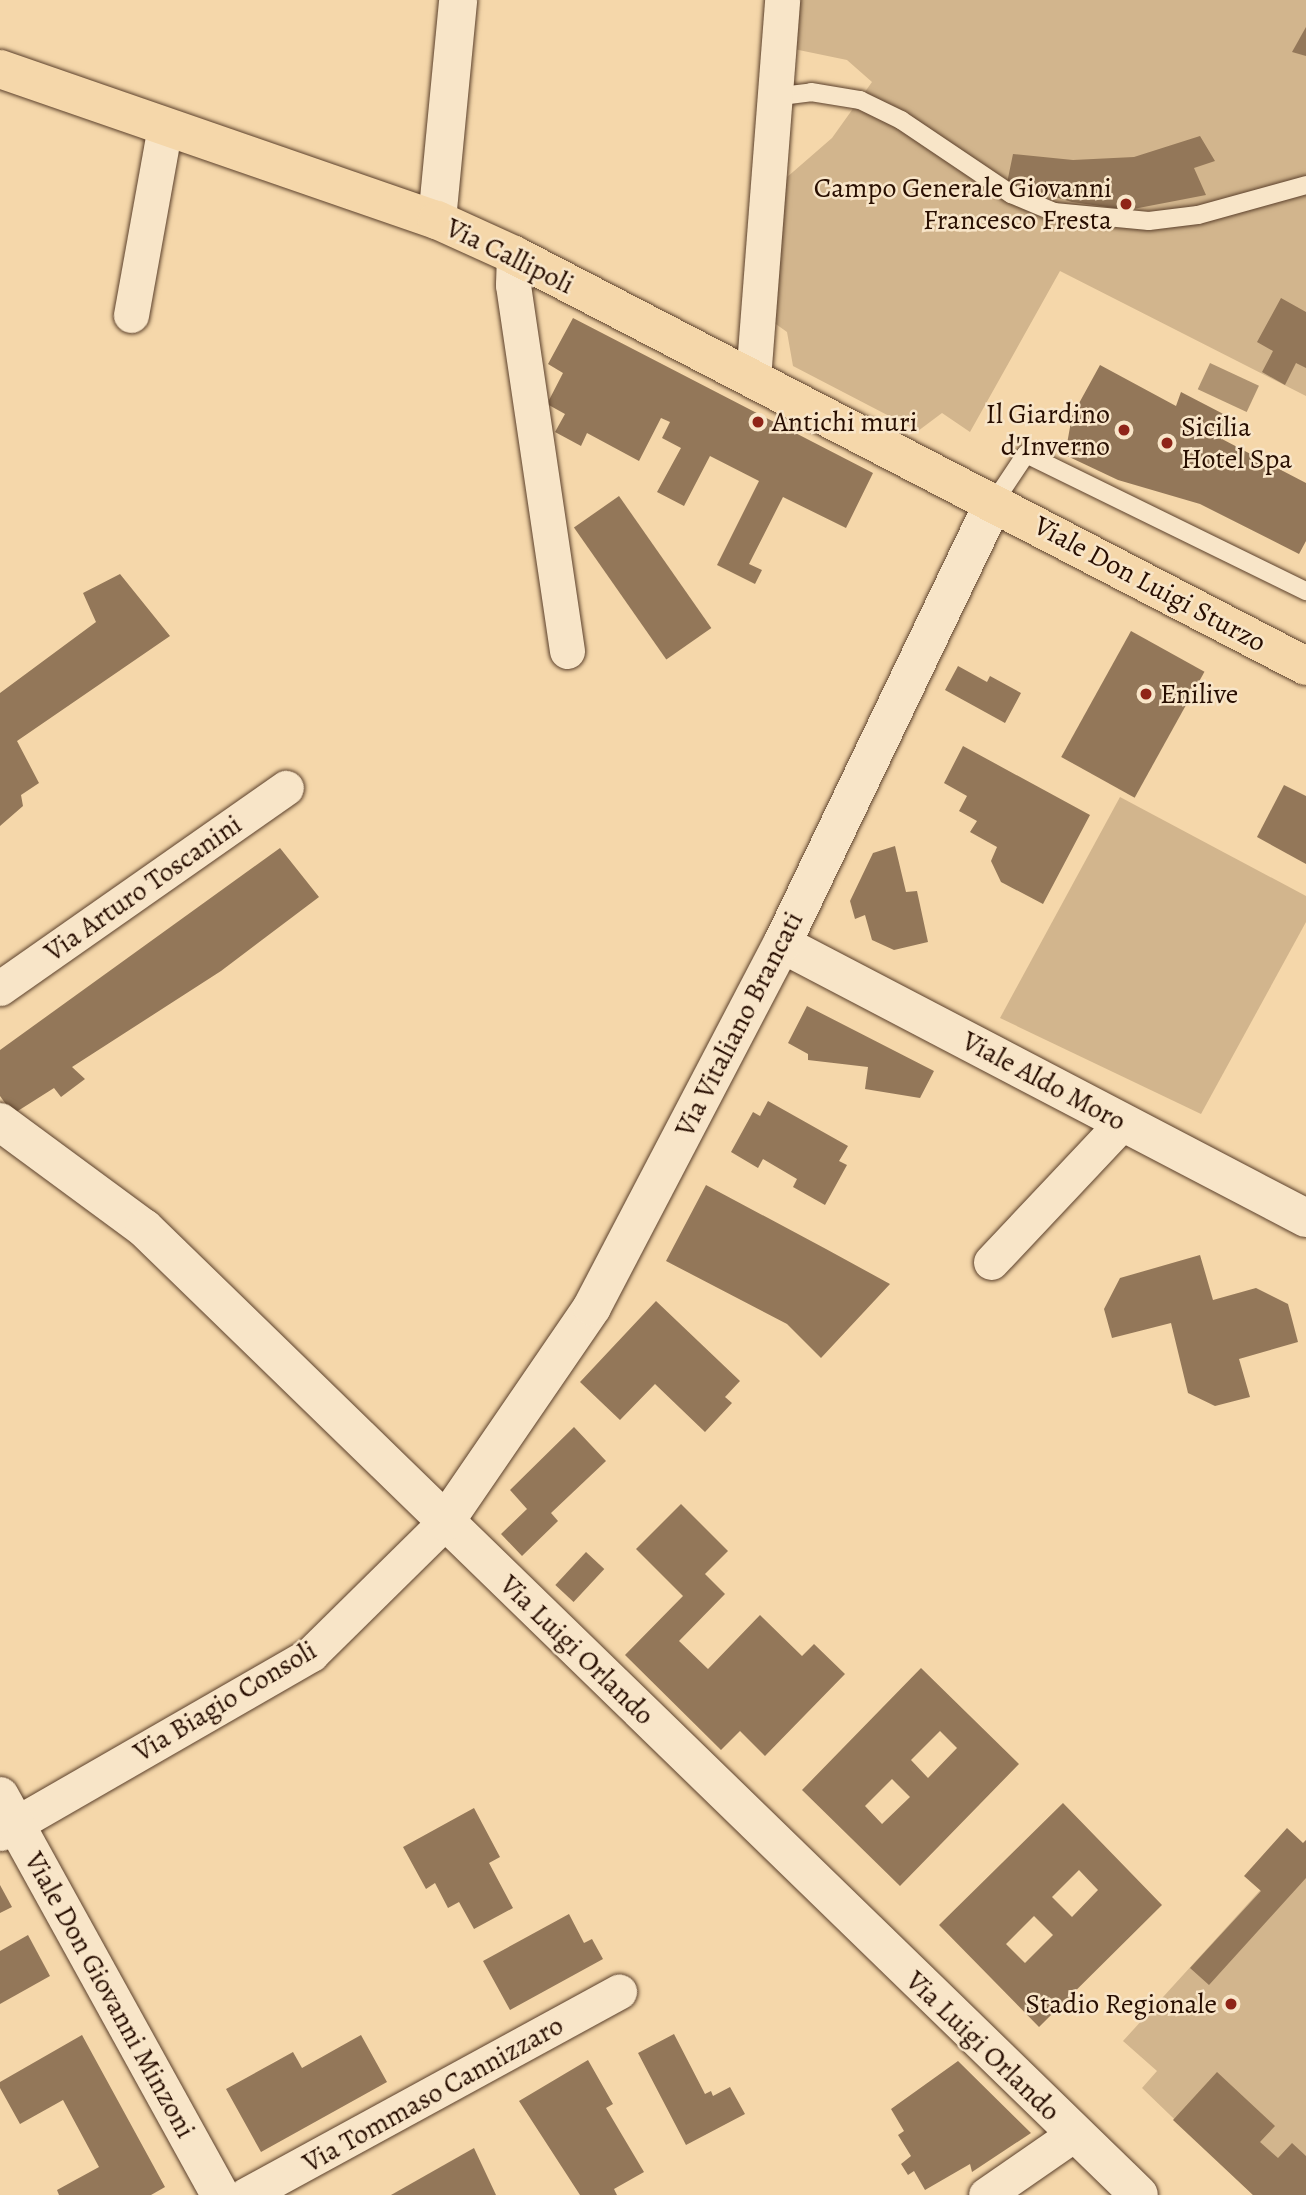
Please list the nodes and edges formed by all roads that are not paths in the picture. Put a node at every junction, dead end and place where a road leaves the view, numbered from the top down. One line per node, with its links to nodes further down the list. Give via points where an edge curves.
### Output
1 (458, 0): 7 (street)
2 (782, 0): 4 (street)
3 (4, 76): 5 (main road, Via Callipoli)
4 (773, 97): 6 (lane, via 811,92 860,100 901,120 1011,194 1054,212 1149,221 1198,215); 10 (street)
5 (165, 126): 7 (main road, Via Callipoli); 9 (street)
6 (1306, 185)
7 (437, 220): 8 (main road, Via Callipoli)
8 (514, 255): 10 (main road, Via Callipoli); 13 (street, via 513,285)
9 (131, 315)
10 (753, 379): 11 (main road, Via Callipoli)
11 (994, 502): 12 (lane, via 1026,454); 14 (main road, Viale Don Luigi Sturzo); 16 (street, Via Vitaliano Brancati)
12 (1306, 591)
13 (567, 651)
14 (1306, 666)
15 (286, 788): 17 (street, Via Arturo Toscanini)
16 (782, 944): 19 (street, Viale Aldo Moro); 22 (street, Via Vitaliano Brancati, via 592,1307)
17 (0, 988)
18 (0, 1122): 22 (street, Via Luigi Orlando, via 144,1228)
19 (1123, 1122): 20 (street, Viale Aldo Moro); 21 (street)
20 (1306, 1218)
21 (991, 1262)
22 (445, 1522): 23 (street, Via Biagio Consoli, via 312,1654); 25 (street, Via Luigi Orlando)
23 (5, 1818): 26 (street, Viale Don Giovanni Minzoni)
24 (619, 1992): 27 (street, Via Tommaso Cannizzaro)
25 (1074, 2134): 28 (street); 29 (street, Via Luigi Orlando)
26 (220, 2195)
27 (246, 2195)
28 (986, 2195)
29 (1139, 2195)

